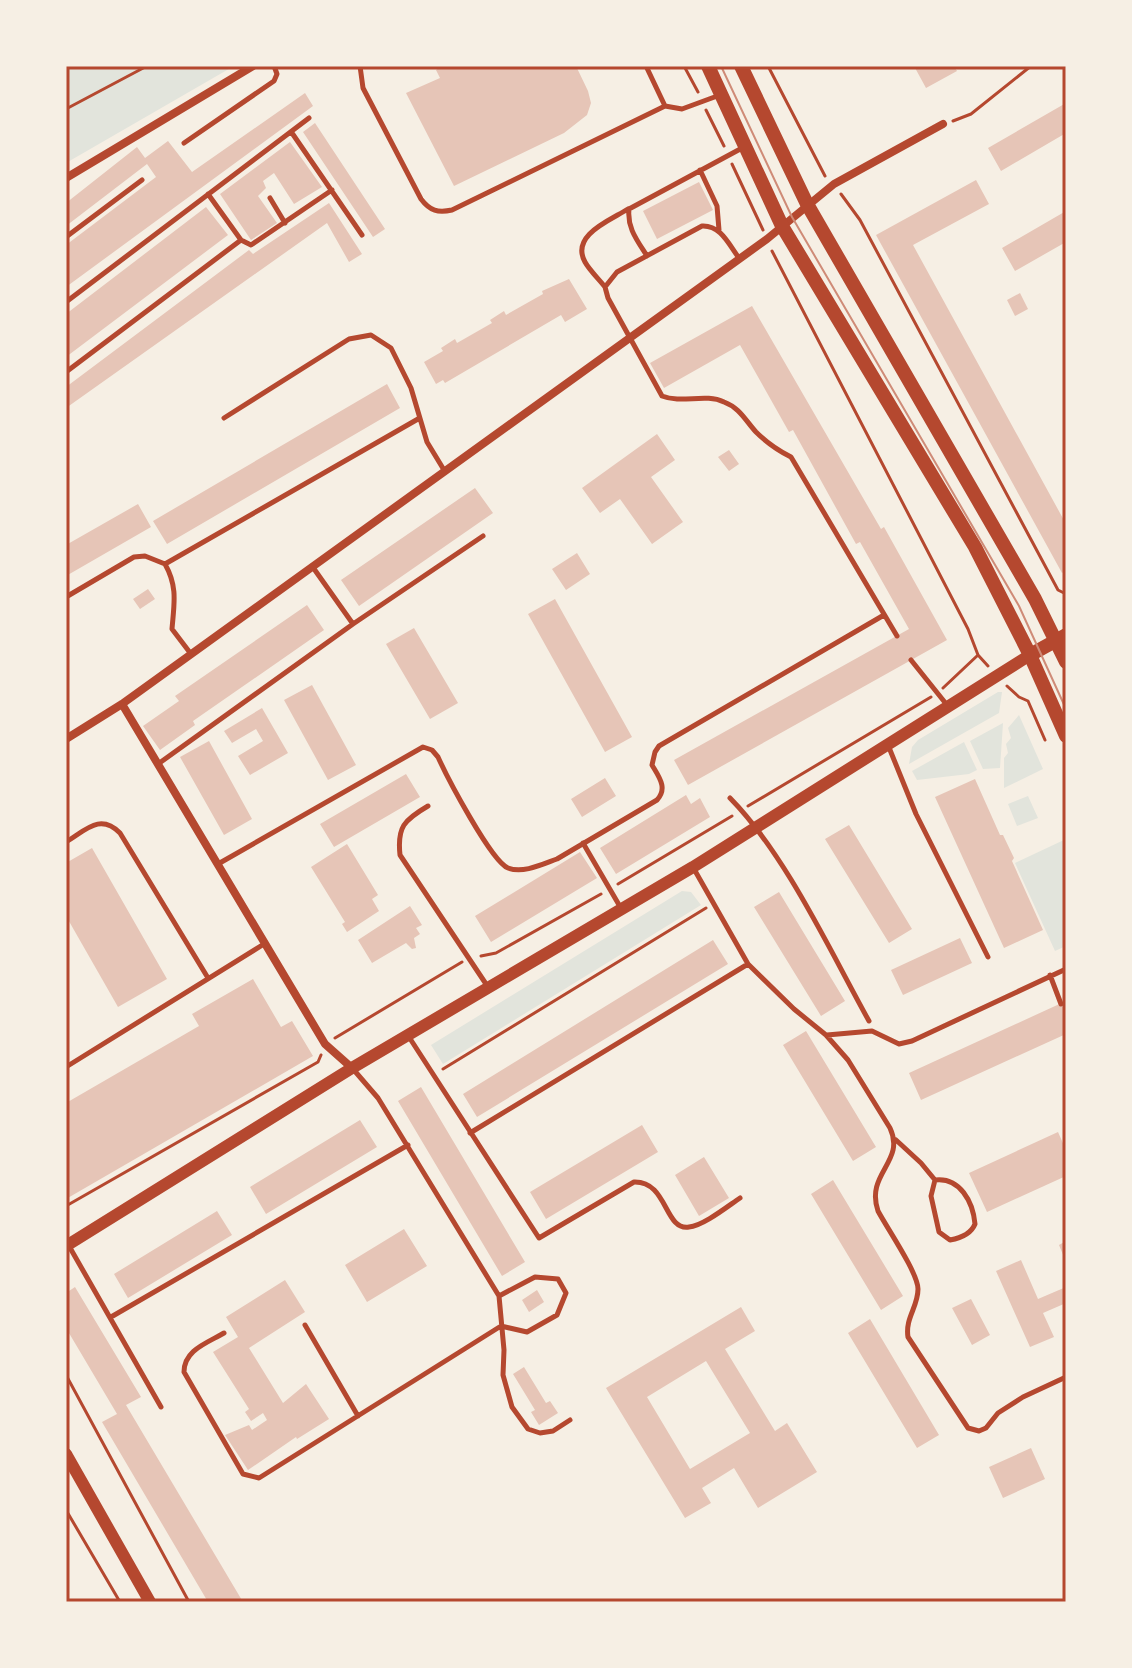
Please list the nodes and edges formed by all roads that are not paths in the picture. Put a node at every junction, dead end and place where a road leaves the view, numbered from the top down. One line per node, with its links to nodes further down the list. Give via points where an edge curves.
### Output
1 (253, 66): 15 (street)
2 (274, 66): 12 (lane, via 274,81)
3 (360, 66): 8 (lane, via 363,88 421,199 433,211 452,210)
4 (646, 66): 8 (lane)
5 (708, 66): 7 (main road)
6 (741, 66): 20 (main road)
7 (721, 94): 8 (lane, via 682,109); 13 (main road)
8 (665, 106)
9 (309, 118): 11 (lane)
10 (943, 124): 20 (street)
11 (292, 133): 17 (lane); 18 (lane)
12 (184, 143)
13 (744, 147): 14 (lane); 23 (main road)
14 (700, 170): 21 (lane); 24 (lane, via 717,206)
15 (66, 178)
16 (142, 180): 26 (lane)
17 (332, 190): 22 (lane); 25 (lane)
18 (208, 194): 27 (lane); 31 (lane)
19 (270, 198): 22 (lane)
20 (807, 204): 23 (street); 44 (main road)
21 (629, 209): 28 (lane, via 631,232); 30 (lane, via 589,233 584,242 584,260)
22 (285, 223): 27 (lane, via 254,244)
23 (782, 226): 29 (street); 46 (main road, via 975,547)
24 (719, 230): 28 (lane, via 702,226); 29 (lane)
25 (362, 235)
26 (66, 237)
27 (241, 240): 33 (lane)
28 (647, 256): 30 (lane, via 617,272)
29 (739, 259): 32 (street)
30 (605, 287): 32 (lane)
31 (66, 302)
32 (629, 338): 36 (street); 41 (lane, via 662,396 720,399 736,407 776,450 791,457)
33 (66, 372)
34 (224, 418): 35 (lane, via 349,339 371,335 391,348 411,388)
35 (418, 419): 36 (lane); 38 (lane)
36 (444, 470): 39 (street)
37 (483, 536): 42 (lane)
38 (165, 564): 40 (lane, via 134,557); 45 (lane, via 176,593 172,629)
39 (311, 566): 42 (lane); 45 (street)
40 (66, 597)
41 (884, 615): 43 (lane); 59 (lane, via 659,746 652,765 662,783 660,796)
42 (353, 624): 54 (lane)
43 (897, 636)
44 (1062, 638): 46 (main road); 48 (main road)
45 (191, 654): 49 (street)
46 (1030, 655): 50 (street); 51 (main road)
47 (911, 660): 50 (lane)
48 (1066, 662)
49 (122, 704): 52 (street); 54 (street)
50 (948, 706): 53 (street)
51 (1066, 736)
52 (66, 739)
53 (888, 744): 57 (street); 64 (lane, via 916,814)
54 (158, 764): 60 (street)
55 (730, 798): 57 (lane)
56 (428, 806): 69 (lane, via 400,830 400,855)
57 (756, 828): 61 (street); 71 (lane)
58 (66, 842): 68 (lane, via 94,824 112,825)
59 (583, 843): 60 (lane, via 540,865 507,868 468,813 438,757 423,747); 62 (lane)
60 (218, 864): 63 (street)
61 (693, 867): 62 (street); 65 (lane)
62 (623, 911): 69 (street)
63 (264, 944): 68 (lane); 75 (street, via 325,1044)
64 (988, 957)
65 (748, 964): 72 (lane); 76 (lane)
66 (1066, 969): 67 (lane)
67 (1050, 975): 70 (lane); 72 (lane, via 912,1041 899,1044 872,1031)
68 (208, 978): 74 (lane)
69 (489, 988): 73 (street)
70 (1061, 1004)
71 (869, 1021)
72 (826, 1035): 77 (lane, via 848,1060)
73 (409, 1036): 75 (street); 76 (lane)
74 (66, 1067)
75 (352, 1068): 78 (lane); 81 (street)
76 (470, 1133): 80 (lane, via 539,1238 634,1182 655,1188 675,1223 684,1227)
77 (896, 1140): 79 (lane); 87 (lane, via 873,1199 917,1281 908,1337 968,1428 986,1428 1023,1397)
78 (408, 1145): 82 (lane); 83 (lane)
79 (935, 1180): 79 (lane, via 931,1196 939,1232 950,1240 959,1238 974,1227 972,1211 960,1186)
80 (740, 1198)
81 (67, 1246): 83 (lane)
82 (499, 1296): 85 (lane); 85 (lane, via 535,1277 558,1279 566,1293 557,1315 527,1332)
83 (111, 1317): 88 (lane)
84 (305, 1325): 89 (lane)
85 (501, 1326): 89 (lane); 90 (lane, via 505,1389 528,1429 553,1431)
86 (224, 1333): 89 (lane, via 188,1355 184,1372 243,1474 259,1478)
87 (1066, 1377)
88 (161, 1407)
89 (358, 1416)
90 (570, 1420)
91 (66, 1454): 92 (street)
92 (150, 1602)

